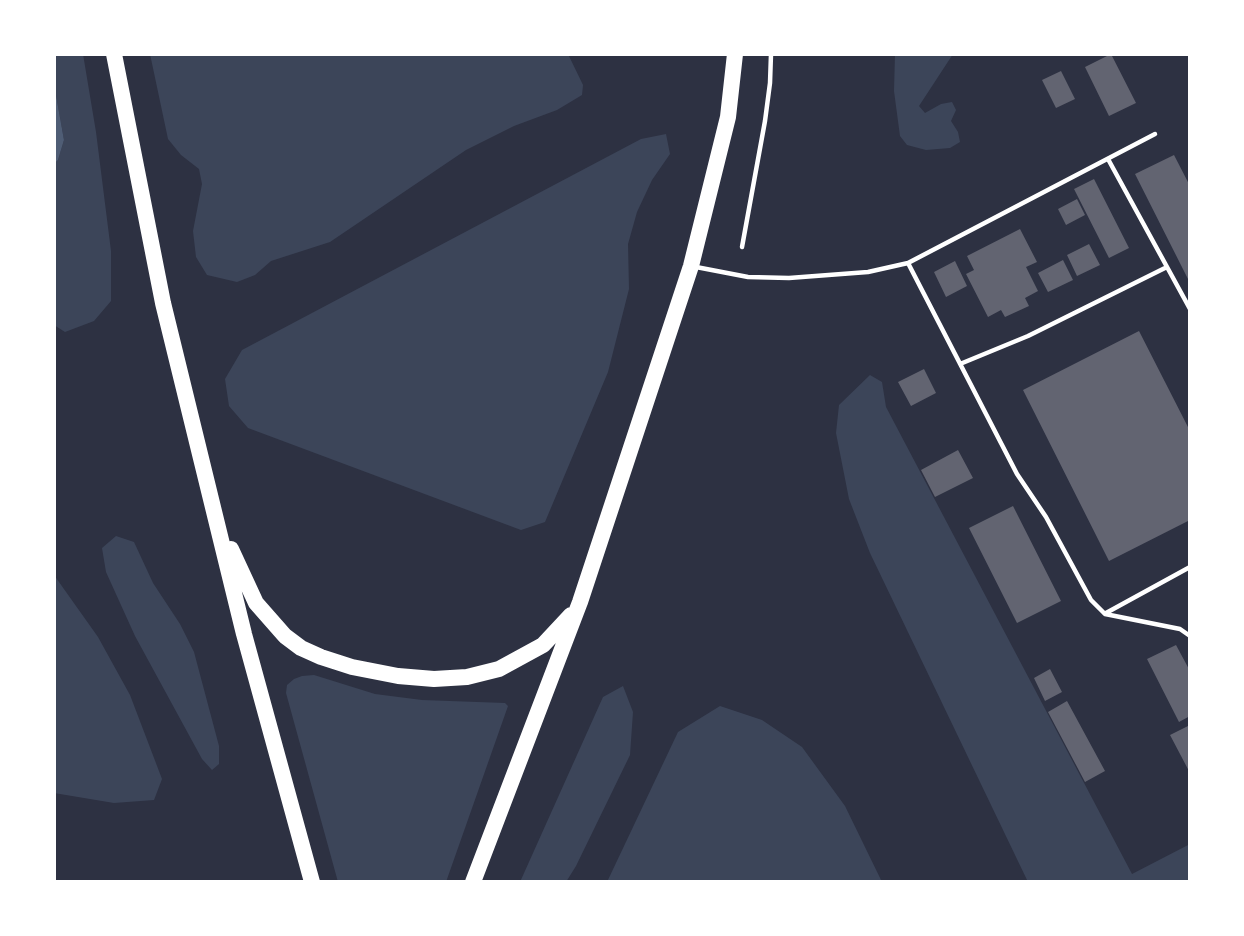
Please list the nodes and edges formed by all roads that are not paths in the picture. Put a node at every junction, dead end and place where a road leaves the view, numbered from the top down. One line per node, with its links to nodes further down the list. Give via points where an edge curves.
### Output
1 (114, 54): 10 (main road, via 163,303)
2 (735, 54): 6 (main road, via 728,117)
3 (1155, 134): 4 (lane)
4 (1108, 159): 5 (lane); 7 (lane)
5 (908, 263): 6 (lane, via 868,272 789,278 748,277); 9 (lane)
6 (691, 266): 12 (main road)
7 (1167, 267): 8 (lane); 9 (lane)
8 (1190, 309)
9 (960, 364): 13 (lane, via 1017,474 1091,600)
10 (209, 494): 12 (main road, via 245,581 268,619 301,648 352,667 434,679 467,677 499,668 543,645); 15 (main road)
11 (1190, 567): 13 (lane)
12 (580, 602): 16 (main road)
13 (1105, 614): 14 (lane, via 1180,629)
14 (1190, 636)
15 (312, 882)
16 (473, 882)

